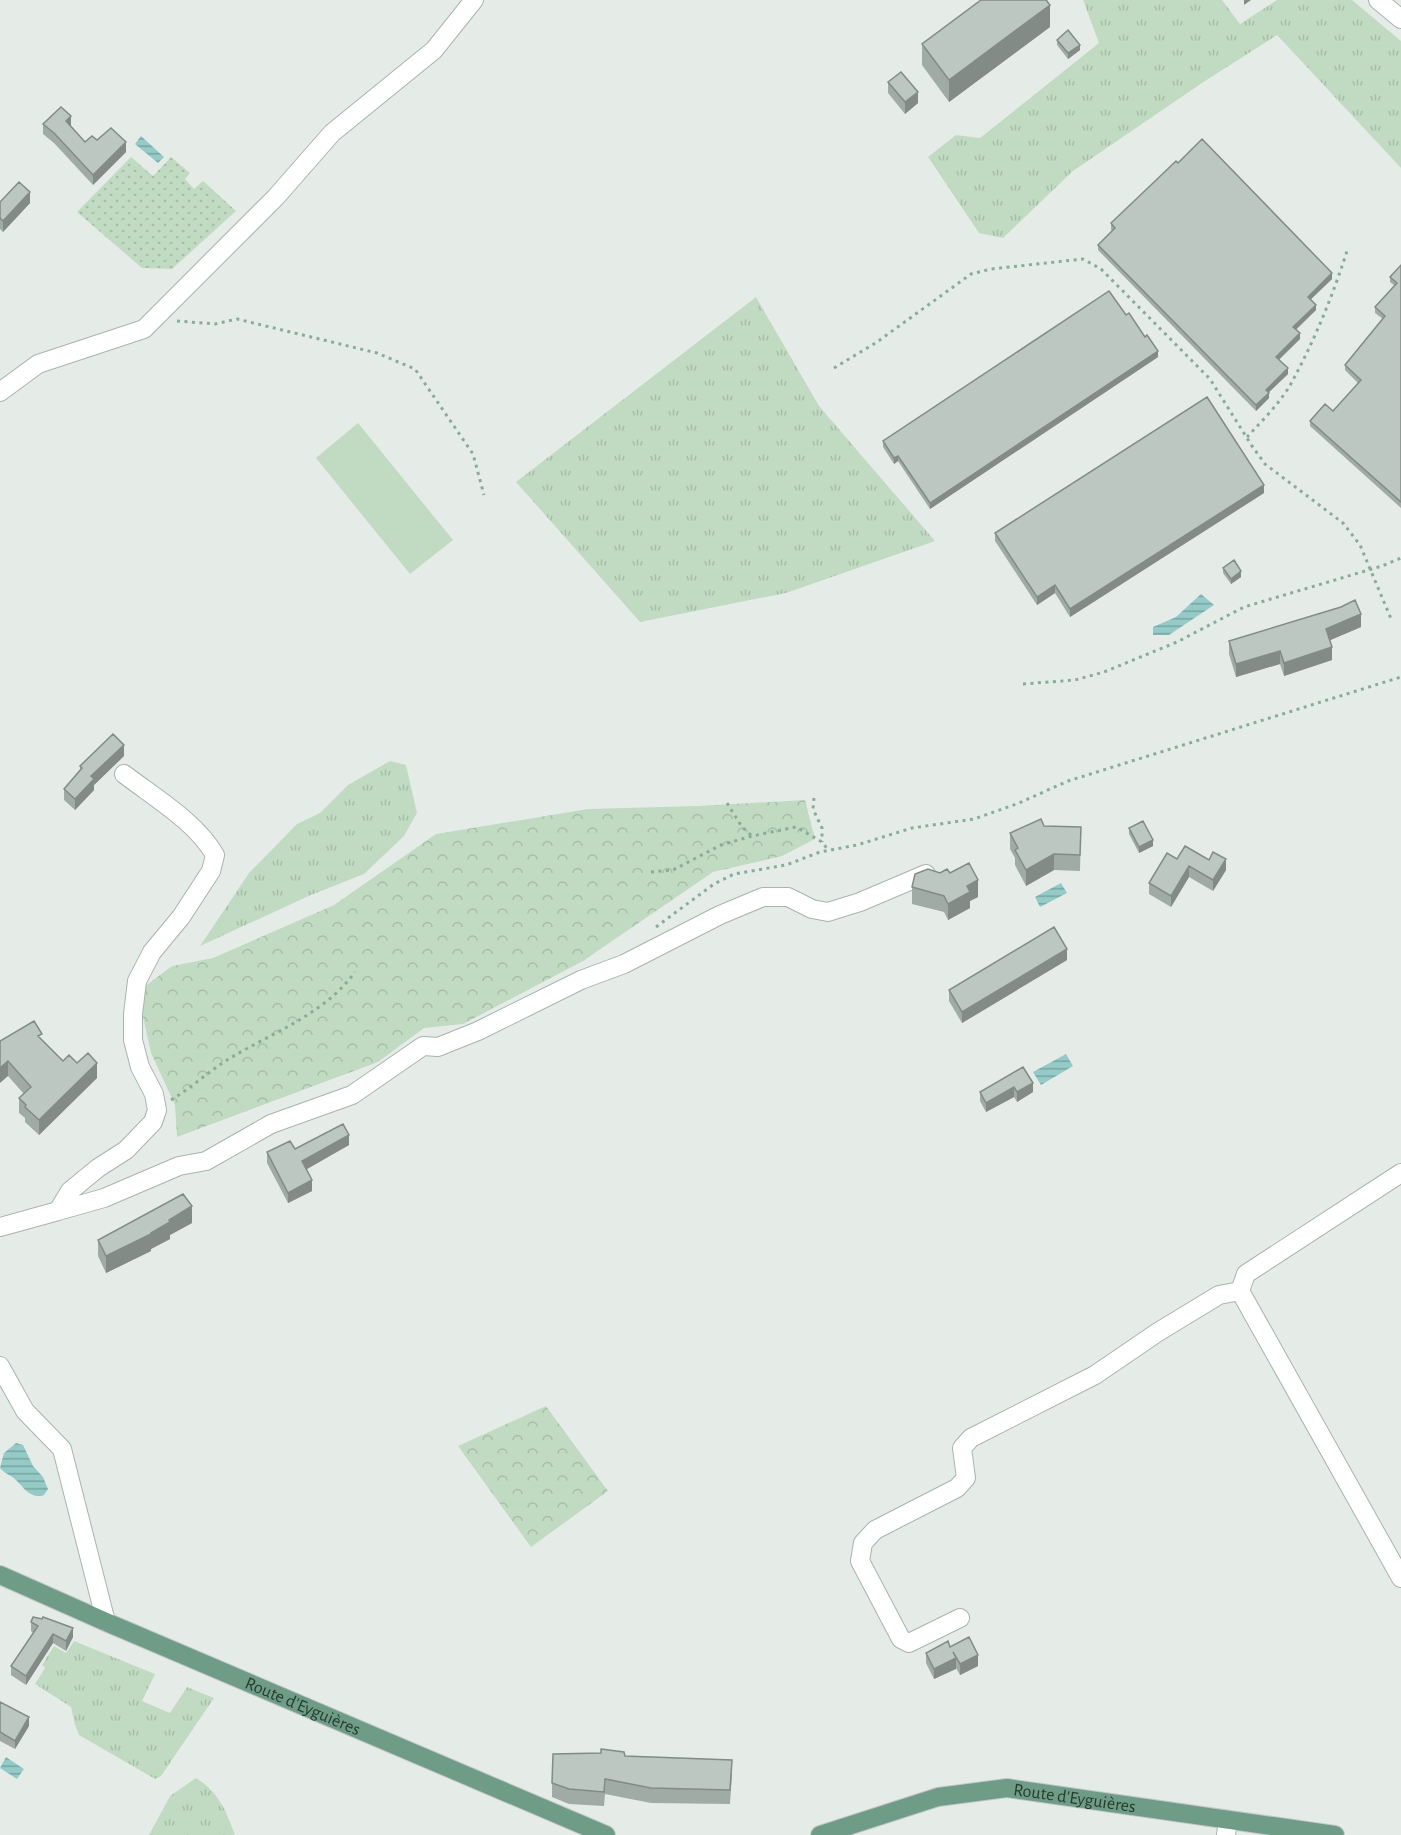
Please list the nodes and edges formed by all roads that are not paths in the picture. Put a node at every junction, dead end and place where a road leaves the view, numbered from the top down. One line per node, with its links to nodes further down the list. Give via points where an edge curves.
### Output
1 (474, 0): 4 (street, via 434,50 332,133 276,197 144,329 38,364)
2 (1378, 0): 3 (street)
3 (1401, 19)
4 (0, 392)
5 (124, 774): 8 (street, via 193,827 215,855 211,871 152,952 137,981 133,1040 140,1067 154,1094 157,1110 153,1122 126,1150 70,1191)
6 (926, 874): 8 (street, via 828,912 788,897 763,897 478,1031 438,1047 423,1046 352,1095 271,1125 206,1161)
7 (1401, 1173): 10 (street, via 1245,1274)
8 (58, 1211): 9 (street)
9 (0, 1227)
10 (1240, 1291): 13 (street); 14 (street, via 1219,1294 1095,1375 971,1438 962,1448 966,1478 957,1488 875,1530 863,1543 861,1561 901,1639 909,1643)
11 (0, 1366): 15 (street, via 25,1411 62,1449)
12 (0, 1575): 15 (main road, Route d'Eyguières)
13 (1401, 1578)
14 (960, 1618)
15 (106, 1622): 17 (main road, Route d'Eyguières)
16 (1227, 1827): 18 (main road, Route d'Eyguières, via 1007,1788 938,1797); 19 (main road, Route d'Eyguières)
17 (606, 1835)
18 (820, 1835)
19 (1335, 1835)

